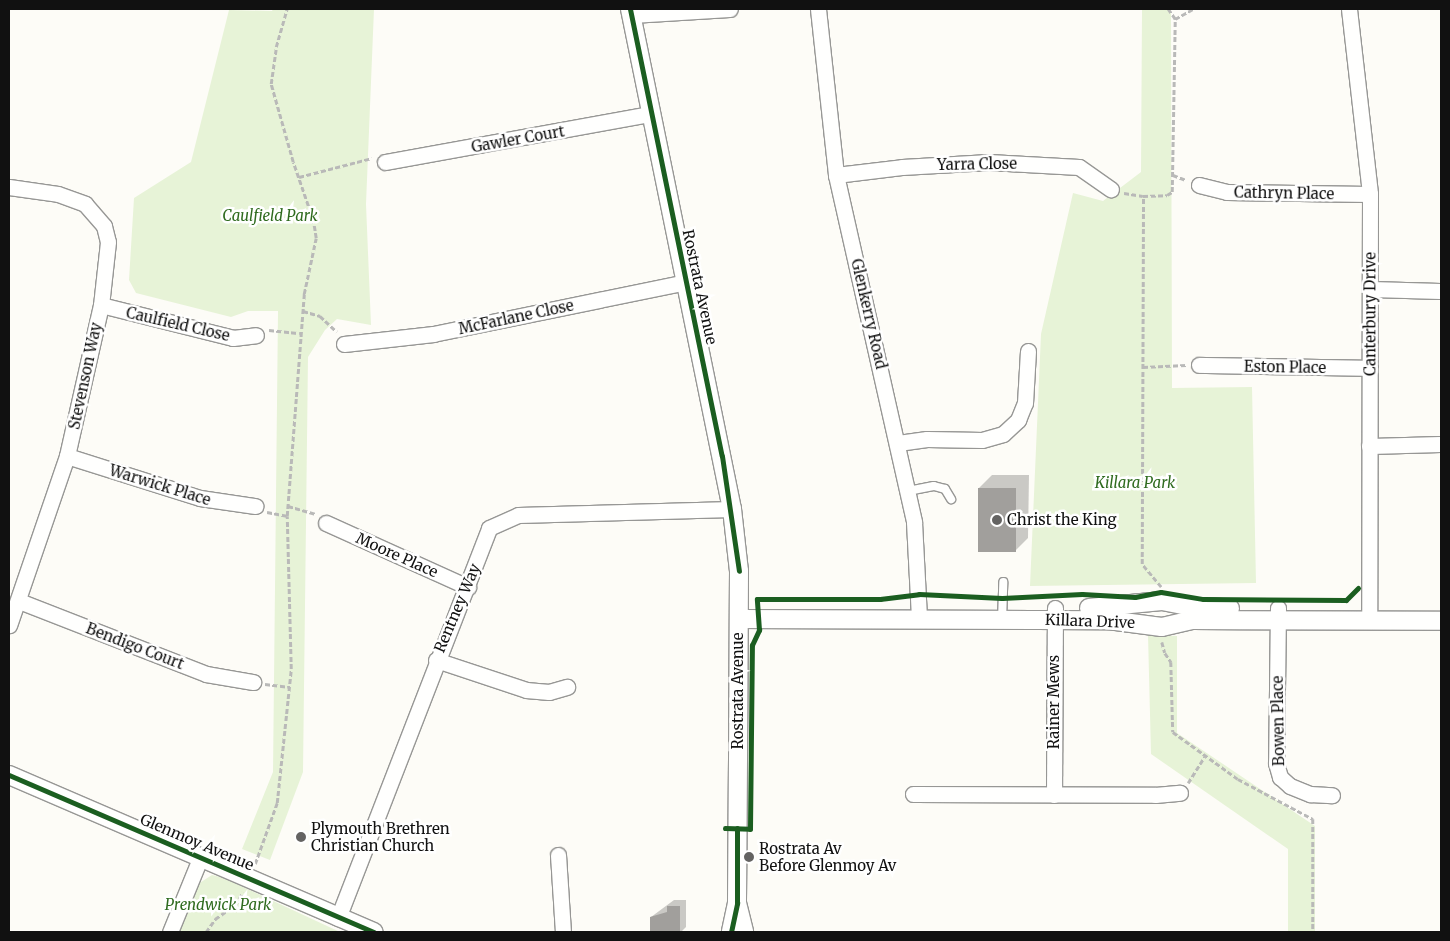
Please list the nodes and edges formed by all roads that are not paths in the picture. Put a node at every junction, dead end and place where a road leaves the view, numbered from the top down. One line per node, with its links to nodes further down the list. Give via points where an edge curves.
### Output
1 (730, 9): 4 (street)
2 (818, 9): 7 (street, Glenkerry Road, via 826,107)
3 (1349, 9): 11 (street, Canterbury Drive)
4 (631, 12): 5 (street, Rostrata Avenue)
5 (650, 114): 6 (street, Gawler Court); 12 (street, Rostrata Avenue)
6 (385, 162)
7 (836, 175): 10 (street, Yarra Close, via 989,162 1079,167); 21 (street, Glenkerry Road)
8 (1199, 185): 11 (street, Cathryn Place, via 1227,192)
9 (9, 187): 15 (street, Stevenson Way, via 74,198 97,215 108,242)
10 (1110, 189)
11 (1370, 194): 13 (street, Canterbury Drive)
12 (686, 282): 17 (street, McFarlane Close, via 432,334); 28 (street, Rostrata Avenue)
13 (1370, 289): 14 (street); 20 (street, Canterbury Drive)
14 (1441, 291)
15 (101, 305): 16 (street, Caulfield Close, via 233,338); 24 (street, Stevenson Way)
16 (256, 335)
17 (344, 344)
18 (1028, 351): 21 (street, via 1025,403 1018,420 1003,434 982,440 927,439)
19 (1199, 365): 20 (street, Eston Place)
20 (1370, 368): 23 (street, Canterbury Drive)
21 (898, 443): 25 (street, Glenkerry Road)
22 (1441, 444): 23 (street)
23 (1369, 446): 39 (street, Canterbury Drive)
24 (68, 456): 27 (street, Warwick Place, via 206,500); 32 (street, Stevenson Way)
25 (908, 491): 26 (lane, via 934,486 945,489); 35 (street, Glenkerry Road, via 918,555)
26 (952, 499)
27 (255, 506)
28 (732, 509): 31 (street, Rentney Way, via 518,515 489,528); 34 (street, Rostrata Avenue, via 739,571)
29 (326, 523): 31 (street, Moore Place)
30 (1003, 582): 36 (lane)
31 (468, 587): 42 (street, Rentney Way)
32 (19, 601): 41 (street, Stevenson Way); 43 (street, Bendigo Court, via 206,674)
33 (1441, 609): 39 (street, Killara Drive)
34 (739, 612): 35 (street, Killara Drive); 52 (street, Rostrata Avenue)
35 (919, 613): 36 (street, Killara Drive)
36 (1002, 614): 37 (street, Killara Drive)
37 (1055, 614): 38 (street, Killara Drive, via 1162,601); 38 (street, Killara Drive, via 1132,620 1162,627 1192,620); 48 (street, Rainer Mews)
38 (1277, 615): 39 (street, Killara Drive); 49 (street, Bowen Place, via 1276,764 1280,777 1290,786)
39 (1369, 615): 40 (street, Killara Drive)
40 (1441, 620)
41 (9, 625)
42 (436, 660): 44 (street, via 526,690 549,692); 53 (street, Rentney Way)
43 (253, 682)
44 (567, 687)
45 (9, 775): 51 (street, Glenmoy Avenue)
46 (1180, 792): 48 (street)
47 (913, 794): 48 (street)
48 (1054, 795)
49 (1332, 795)
50 (558, 855): 56 (street)
51 (201, 856): 53 (street, Glenmoy Avenue); 54 (street)
52 (737, 903): 57 (street, Rostrata Avenue); 58 (street, Rostrata Avenue)
53 (338, 918): 55 (street, Glenmoy Avenue)
54 (170, 932)
55 (374, 932)
56 (563, 932)
57 (731, 932)
58 (744, 932)

